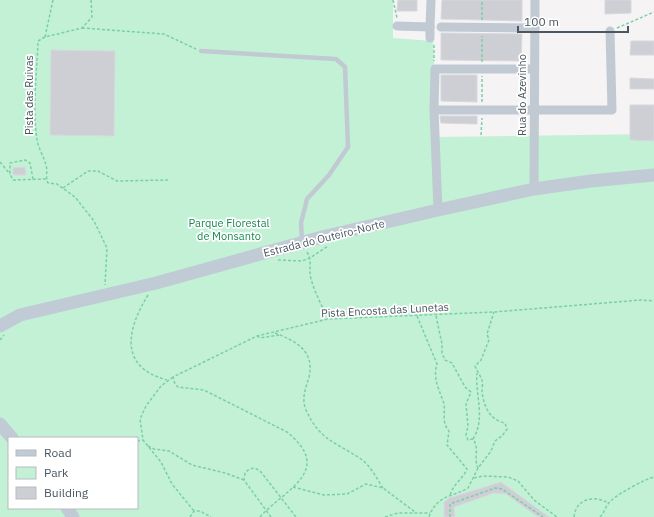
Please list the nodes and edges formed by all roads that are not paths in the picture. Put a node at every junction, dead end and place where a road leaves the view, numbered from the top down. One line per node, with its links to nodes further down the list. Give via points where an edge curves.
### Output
1 (431, 0): 4 (street)
2 (535, 0): 6 (street, Rua do Azevinho)
3 (397, 26): 4 (street)
4 (430, 27): 8 (street)
5 (441, 27): 6 (street)
6 (535, 28): 10 (street, Rua do Azevinho)
7 (610, 31): 11 (street, via 612,110)
8 (430, 38)
9 (201, 51): 16 (lane, via 336,59 345,67 348,146 329,174 307,199 301,223)
10 (534, 69): 11 (street, Rua do Azevinho); 12 (street, via 434,69)
11 (534, 109): 12 (street); 14 (street, Rua do Azevinho)
12 (434, 110): 15 (street)
13 (654, 175): 14 (street, Estrada do Outeiro-Norte)
14 (534, 189): 15 (street, Estrada do Outeiro-Norte)
15 (438, 210): 16 (street, Estrada do Outeiro-Norte)
16 (302, 242): 17 (street, Estrada do Outeiro-Norte, via 156,283 20,315)
17 (0, 326)
18 (0, 424): 19 (street)
19 (11, 437)

